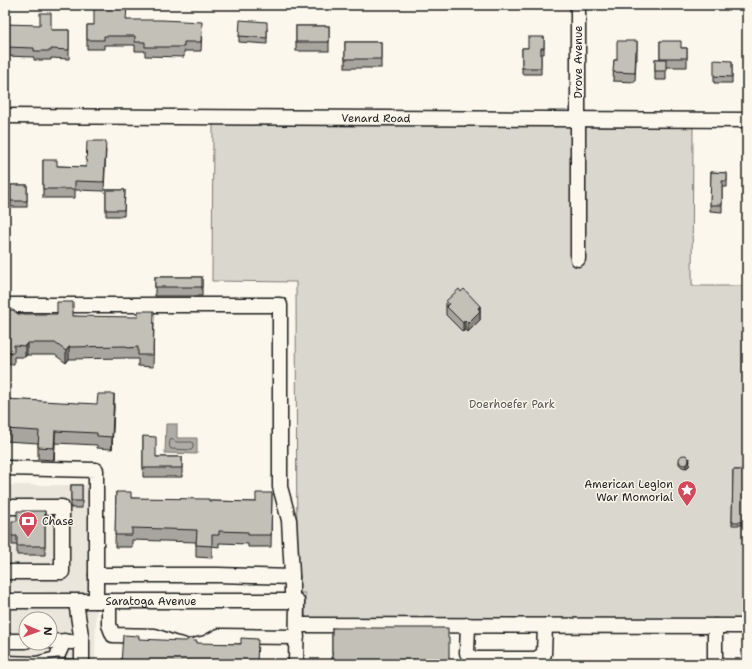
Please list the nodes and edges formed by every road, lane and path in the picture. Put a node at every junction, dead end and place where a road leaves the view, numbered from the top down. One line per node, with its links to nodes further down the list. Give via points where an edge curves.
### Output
1 (578, 5): 3 (street, Drove Avenue)
2 (5, 116): 3 (street, Venard Road)
3 (578, 120): 4 (street, Venard Road); 5 (street, Drove Avenue)
4 (747, 120)
5 (578, 259)
6 (5, 305): 11 (street, via 280,304 280,488 289,520)
7 (5, 468): 10 (street, via 96,470)
8 (5, 507): 9 (street, via 62,507 62,572)
9 (5, 572)
10 (96, 575): 11 (street); 13 (street)
11 (292, 577): 14 (street)
12 (5, 601): 15 (street, Saratoga Avenue)
13 (102, 601): 14 (street, Saratoga Avenue); 15 (street, Saratoga Avenue); 26 (street, via 114,635 155,636)
14 (294, 601): 20 (street)
15 (76, 602): 25 (street)
16 (468, 625): 17 (street); 17 (street, via 467,652 470,656 497,659 540,657 544,654); 20 (street)
17 (545, 626): 18 (street)
18 (715, 626): 19 (street); 31 (street)
19 (747, 626)
20 (297, 631): 27 (street, via 219,636); 30 (street)
21 (5, 641): 22 (street)
22 (18, 641)
23 (58, 642): 24 (street)
24 (64, 642): 25 (street); 28 (street, via 56,659 37,664)
25 (82, 642): 29 (street)
26 (183, 645)
27 (197, 645)
28 (5, 663)
29 (82, 664)
30 (296, 664)
31 (715, 664)

